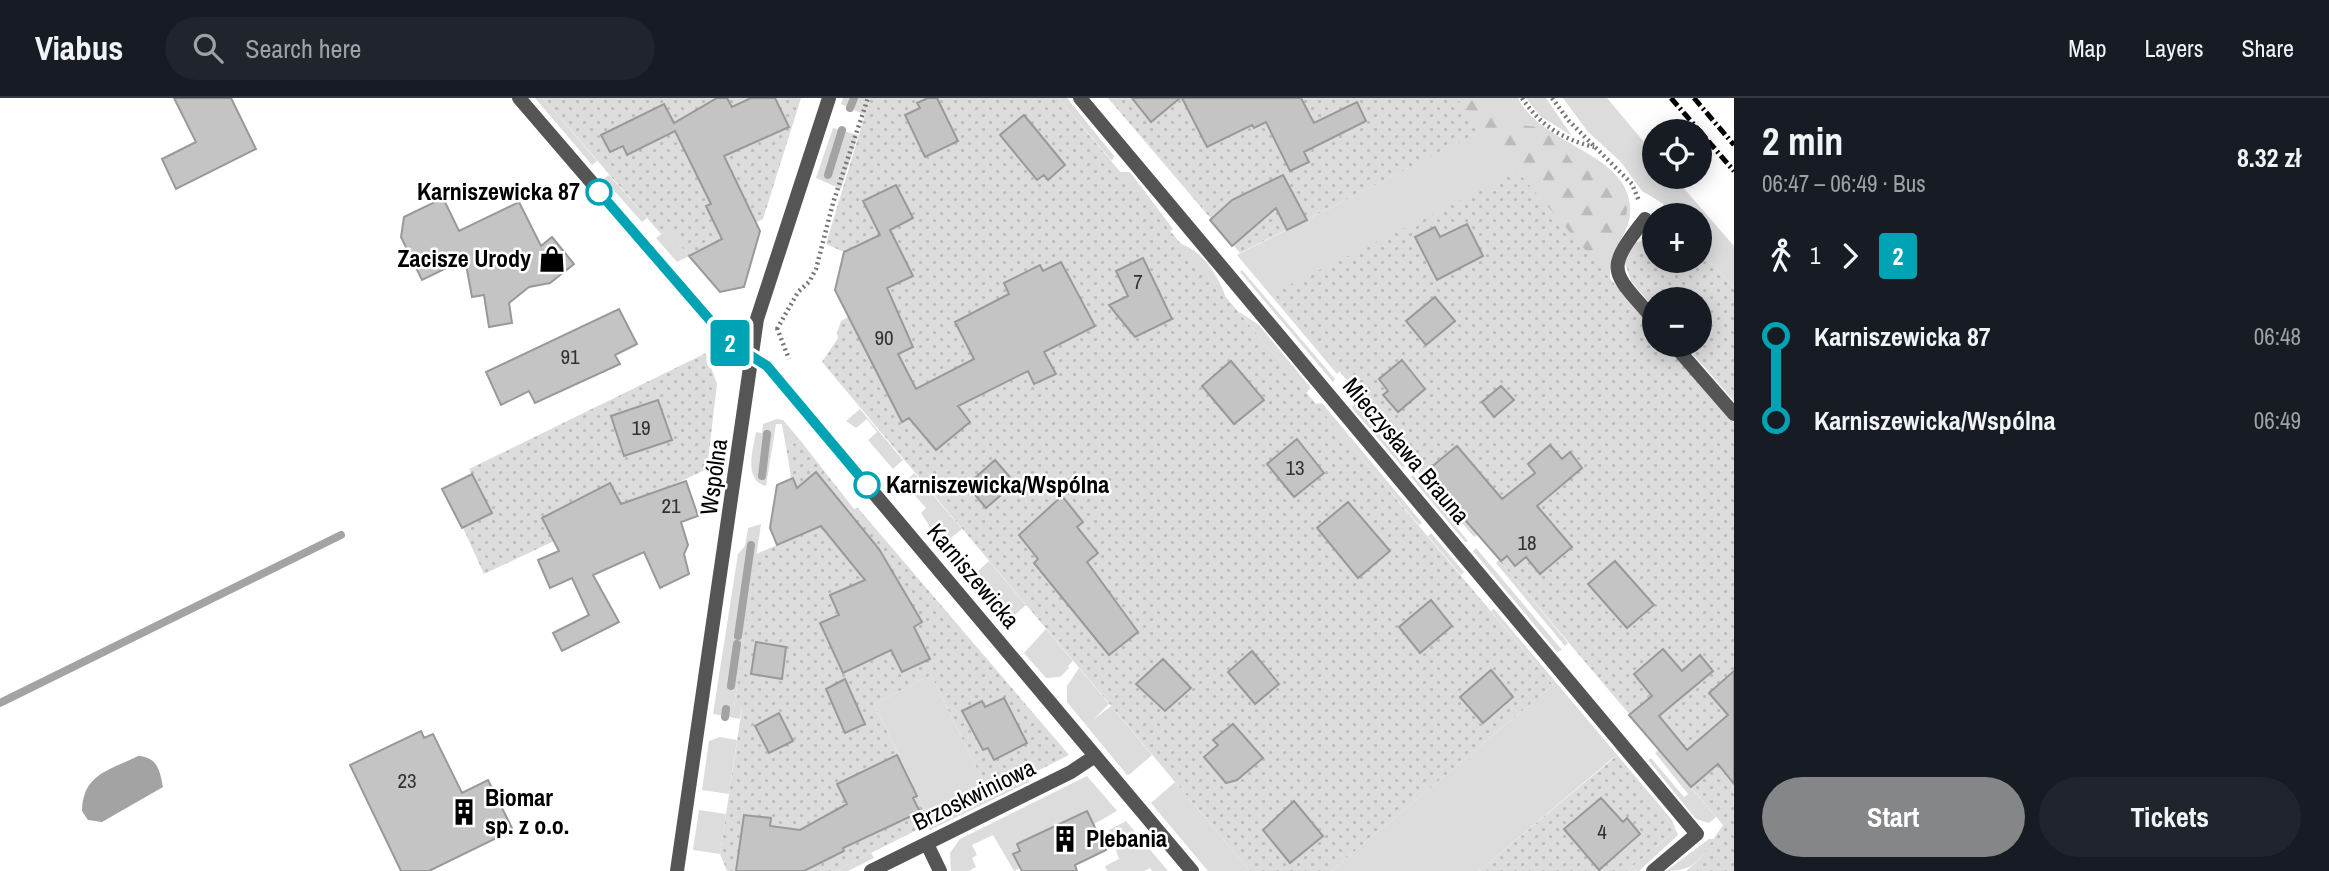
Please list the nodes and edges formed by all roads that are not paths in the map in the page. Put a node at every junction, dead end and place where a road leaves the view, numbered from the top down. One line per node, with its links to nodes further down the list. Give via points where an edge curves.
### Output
1 (519, 98): 6 (street, Karniszewicka, via 728,341)
2 (829, 98): 6 (street, Wspólna, via 765,294)
3 (1080, 98): 15 (street, Mieczysława Brauna, via 1697,834)
4 (1642, 223): 5 (street, via 1617,260 1621,281)
5 (1642, 306)
6 (753, 355): 9 (street, Karniszewicka); 11 (street, Wspólna)
7 (1684, 357): 8 (street)
8 (1734, 414)
9 (1096, 756): 10 (street, Brzoskwiniowa); 14 (street, Karniszewicka)
10 (927, 844): 12 (street, Brzoskwiniowa); 13 (street)
11 (677, 871)
12 (871, 871)
13 (940, 871)
14 (1192, 871)
15 (1653, 871)

